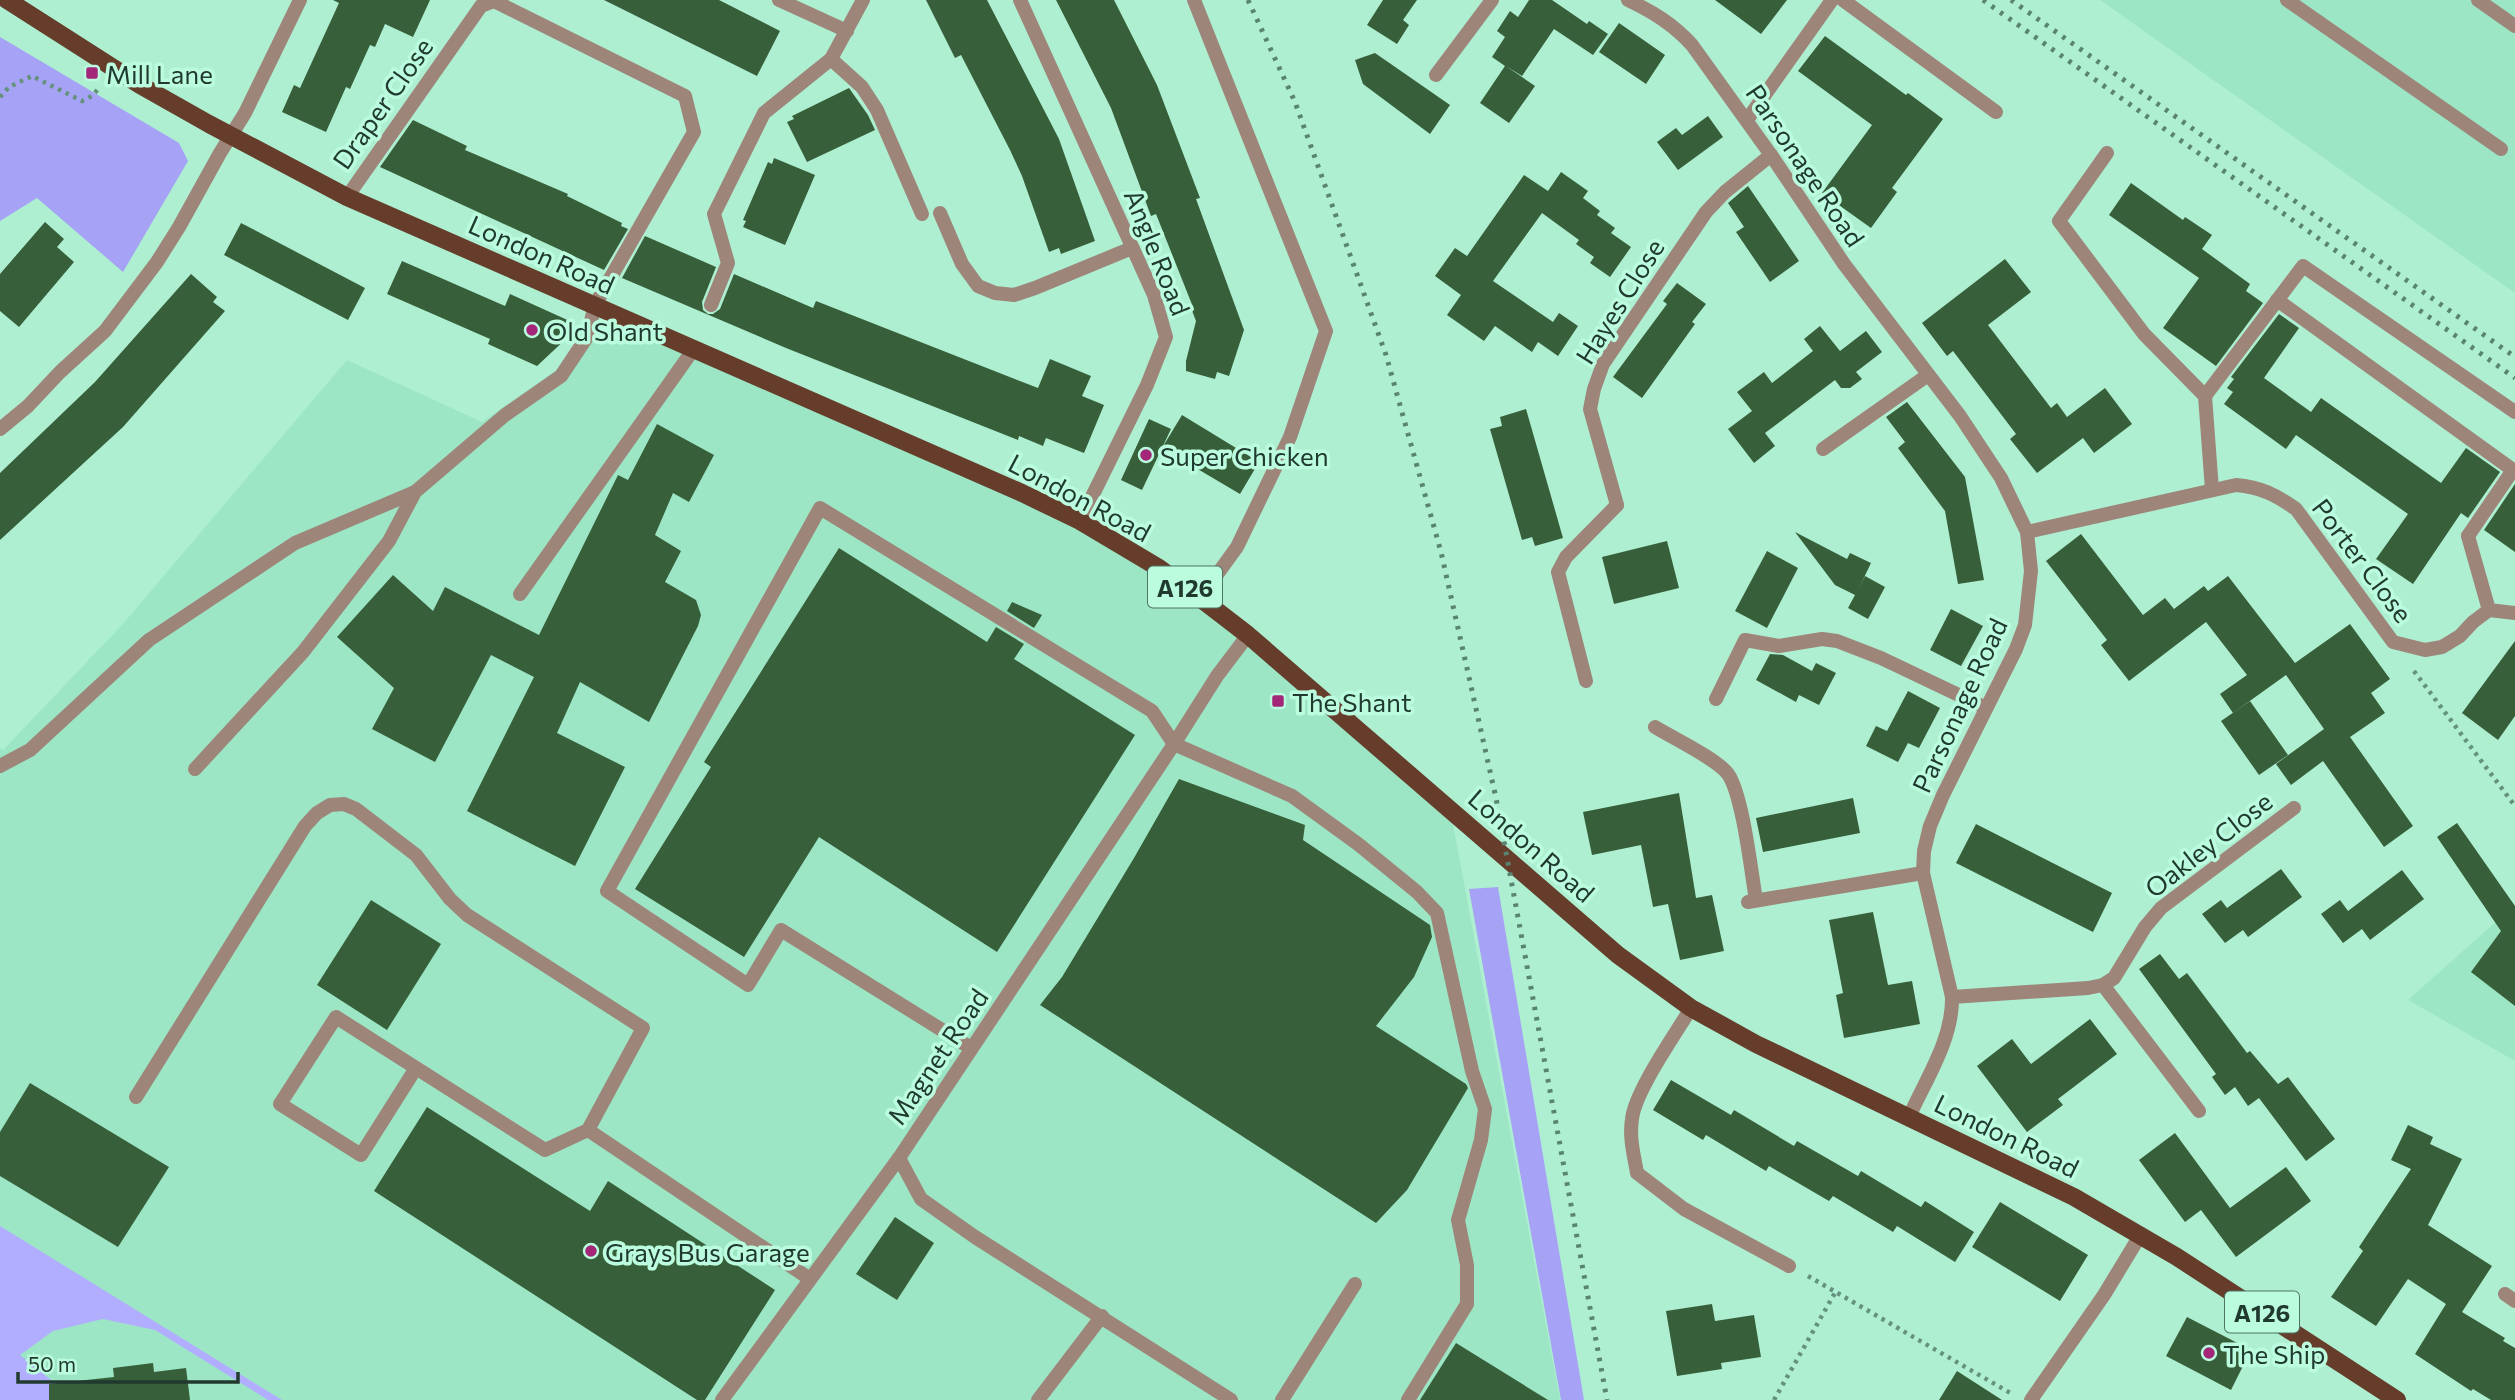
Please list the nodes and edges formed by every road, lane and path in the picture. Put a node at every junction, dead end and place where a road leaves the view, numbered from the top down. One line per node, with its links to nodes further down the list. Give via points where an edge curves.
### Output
1 (7, 0): 17 (main road, London Road / A126)
2 (300, 0): 22 (street)
3 (779, 0): 15 (street)
4 (863, 0): 15 (street)
5 (1020, 0): 29 (street, Angle Road)
6 (1194, 0): 44 (street, via 1326,331 1290,437 1237,547)
7 (1492, 0): 18 (street)
8 (1628, 0): 21 (street, Parsonage Road, via 1677,28)
9 (1832, 0): 21 (street)
10 (1843, 0): 20 (street)
11 (2287, 0): 13 (street)
12 (2478, 0): 14 (street)
13 (2303, 5): 23 (street)
14 (2515, 26)
15 (847, 31): 16 (street)
16 (831, 59): 28 (street, via 862,88 877,110); 32 (street, via 764,113 714,214 728,263)
17 (115, 70): 19 (path, via 82,101 32,76); 22 (main road, London Road / A126)
18 (1436, 75)
19 (0, 97)
20 (1996, 112)
21 (1746, 121): 25 (street, Parsonage Road)
22 (232, 136): 26 (main road, London Road / A126); 37 (street, via 157,262 104,331)
23 (2501, 149)
24 (2107, 153): 35 (street, via 2059,221 2144,334)
25 (1771, 155): 34 (street, Parsonage Road, via 1844,264); 49 (street, Hayes Close, via 1706,212 1603,364 1594,389 1590,409 1617,505 1566,557 1558,572)
26 (347, 197): 31 (main road, London Road / A126); 31 (street, Draper Close, via 481,6 494,1 685,96 694,132)
27 (940, 213): 29 (street, via 962,264 978,286 995,293 1014,295)
28 (922, 214)
29 (1132, 248): 41 (street, Angle Road, via 1154,295 1166,337)
30 (2277, 300): 35 (street); 36 (street, via 2303,266); 45 (street, via 2513,470 2469,536)
31 (595, 305): 33 (main road, London Road / A126); 40 (street, Draper Close, via 587,337 561,376 505,415)
32 (711, 305)
33 (693, 350): 41 (main road, London Road / A126); 43 (street)
34 (1928, 375): 38 (street); 42 (street, Parsonage Road, via 2001,478)
35 (2204, 396): 39 (street)
36 (2515, 412)
37 (0, 429)
38 (1822, 449)
39 (2212, 490): 42 (street, Porter Close); 48 (street, Porter Close, via 2256,486 2296,509)
40 (415, 492): 54 (street, via 295,543 149,640 30,750); 55 (street, via 389,541 303,652)
41 (1080, 521): 44 (main road, London Road / A126)
42 (2027, 531): 51 (street, Parsonage Road, via 2031,571 2025,625)
43 (520, 594)
44 (1200, 598): 47 (main road, London Road / A126)
45 (2489, 610): 46 (street); 48 (street, Porter Close, via 2442,647 2425,650)
46 (2515, 613)
47 (1248, 635): 53 (street, Magnet Road); 61 (main road, London Road / A126, via 1618,955)
48 (2393, 642): 56 (path)
49 (1586, 681)
50 (1716, 699): 51 (street, via 1745,640 1779,646 1822,639 1881,658)
51 (1986, 708): 58 (street, Parsonage Road, via 1930,826)
52 (1656, 727): 58 (street, via 1728,775 1738,799 1752,901)
53 (1174, 744): 62 (street, Magnet Road); 62 (street, via 1152,711 820,508 607,891 748,985 781,930); 79 (street, via 1292,796 1368,852 1437,913 1472,1071 1485,1109 1458,1220 1467,1265 1467,1304)
54 (0, 766)
55 (195, 769)
56 (2515, 806)
57 (2294, 808): 59 (street, Oakley Close, via 2161,908 2114,978)
58 (1923, 873): 60 (street, Parsonage Road)
59 (2103, 985): 60 (street); 65 (street)
60 (1952, 998): 66 (street, Parsonage Road, via 1952,1018)
61 (1691, 1008): 66 (main road, London Road / A126); 70 (street, via 1637,1098 1631,1143 1637,1173 1684,1209)
62 (971, 1048): 68 (street, Magnet Road)
63 (416, 1068): 63 (street, via 336,1017 280,1104 361,1154); 67 (street, via 545,1150)
64 (136, 1097): 67 (street, via 305,826 323,808 344,804 416,855 467,915 643,1028)
65 (2199, 1111)
66 (1909, 1117): 69 (main road, London Road / A126)
67 (588, 1130): 71 (street)
68 (899, 1158): 71 (street); 74 (street, Magnet Road, via 921,1199)
69 (2141, 1234): 82 (street); 83 (main road, London Road / A126)
70 (1789, 1266): 73 (path)
71 (810, 1279): 75 (street)
72 (1355, 1284): 78 (street)
73 (1836, 1291): 80 (path); 81 (path)
74 (1102, 1316): 76 (street); 77 (street, Magnet Road)
75 (722, 1400)
76 (1038, 1400)
77 (1231, 1400)
78 (1282, 1400)
79 (1408, 1400)
80 (1774, 1400)
81 (2022, 1400)
82 (2031, 1400)
83 (2397, 1400)

